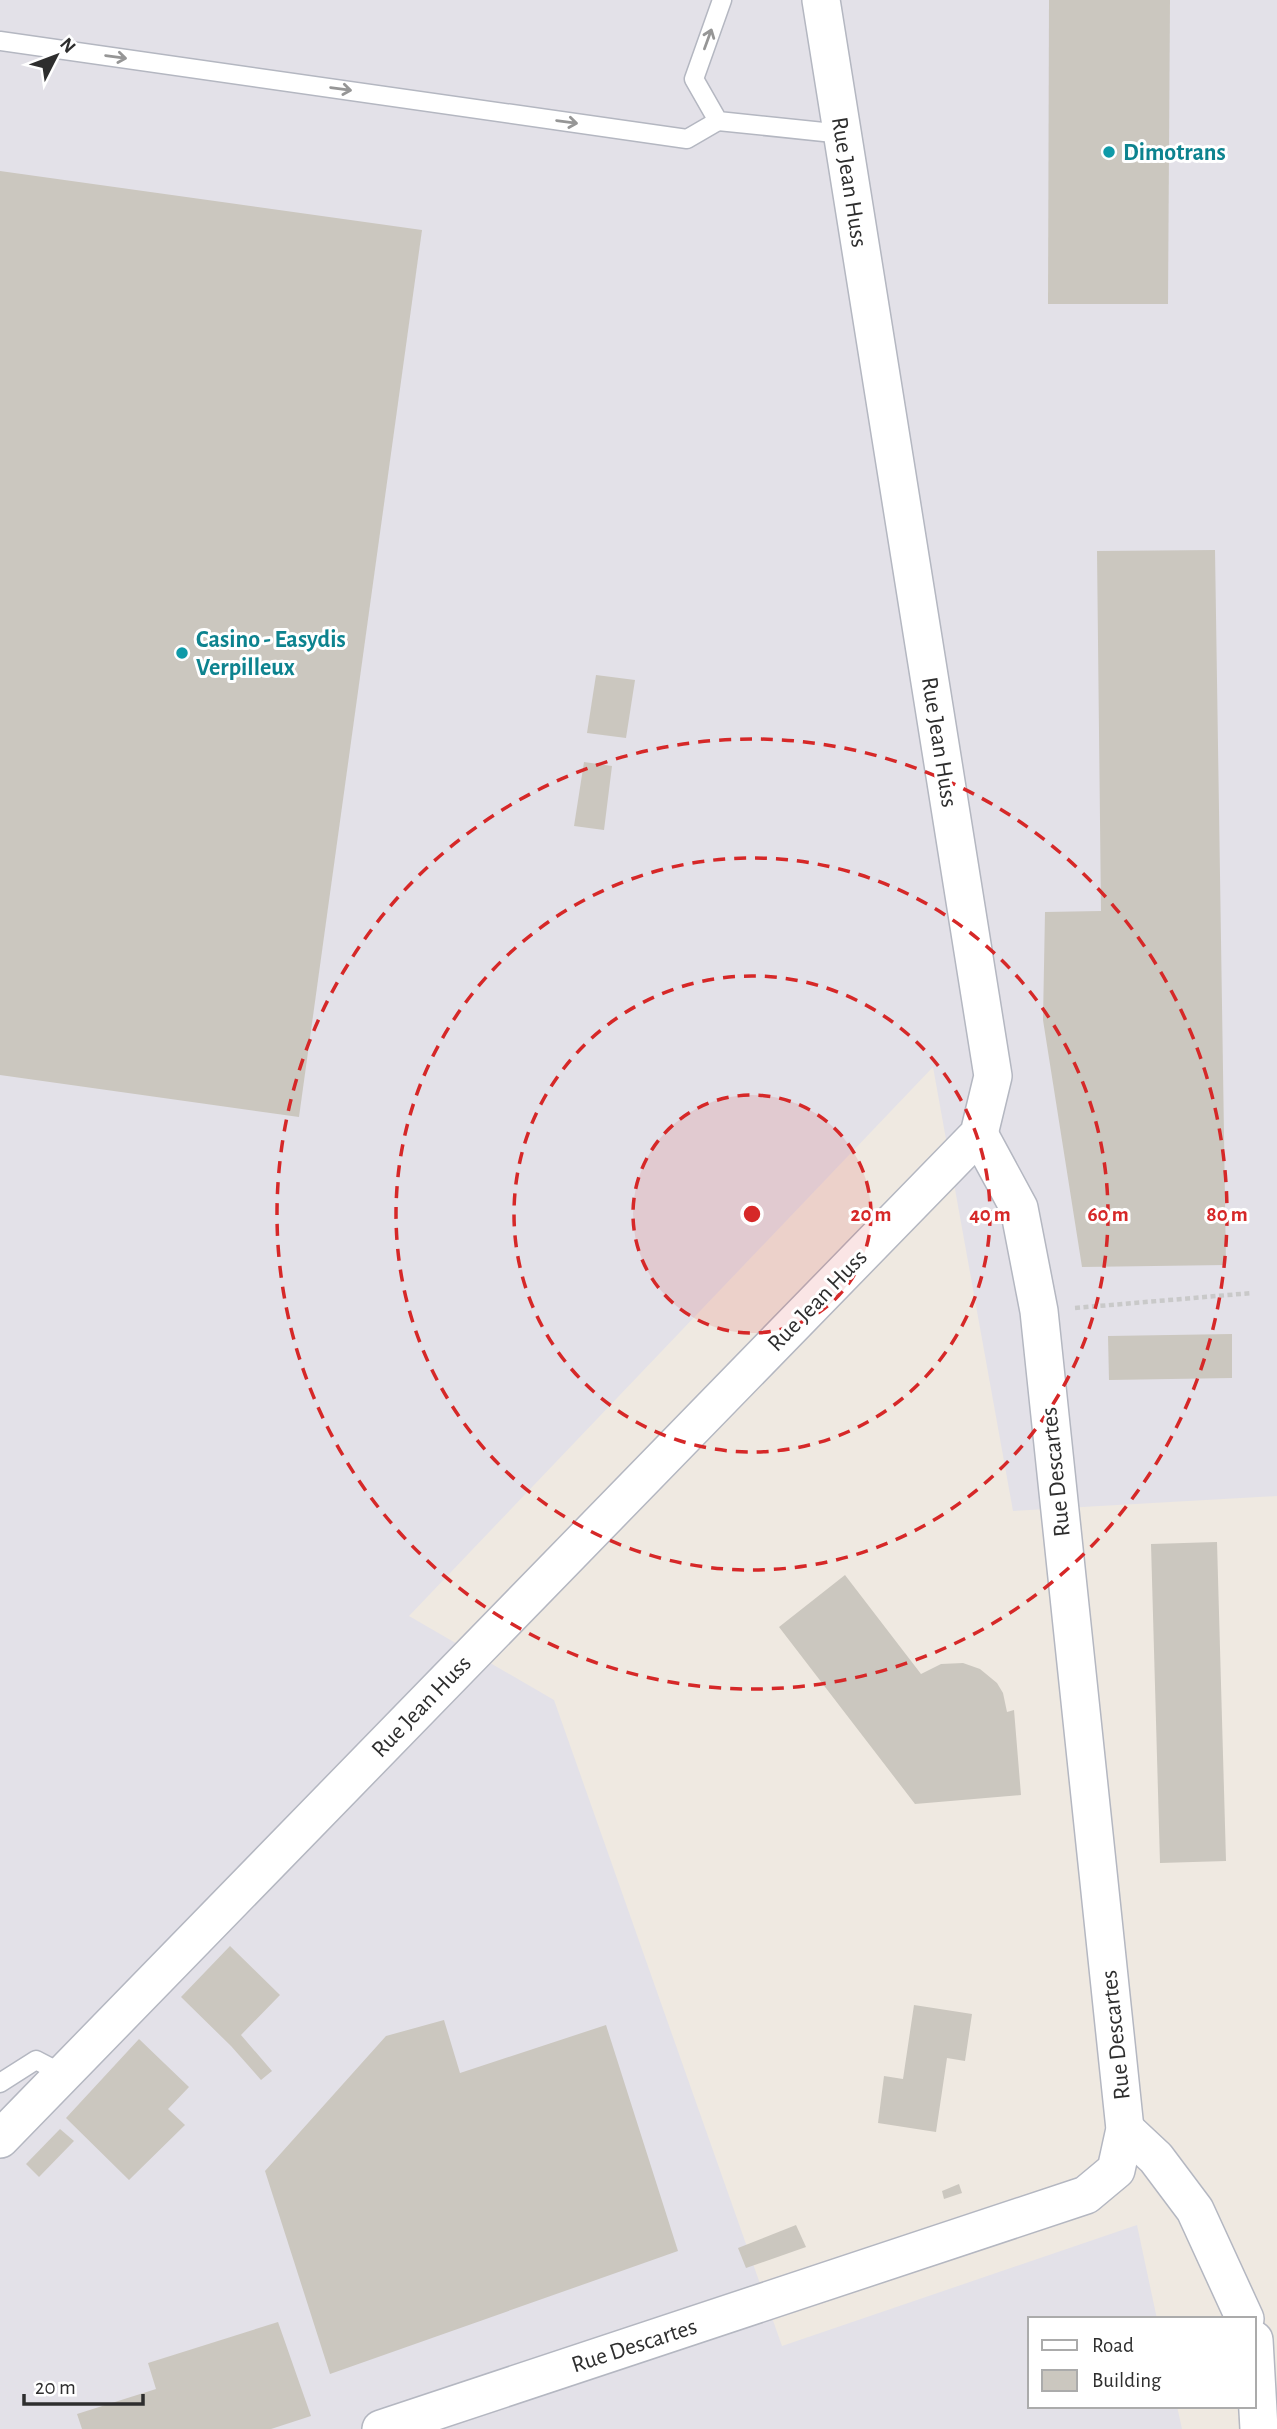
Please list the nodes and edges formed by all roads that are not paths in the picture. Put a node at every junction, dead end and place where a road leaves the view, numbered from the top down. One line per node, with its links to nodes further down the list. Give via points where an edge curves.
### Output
1 (722, 0): 4 (lane, one-way to 1, via 694,79)
2 (821, 0): 5 (street, Rue Jean Huss)
3 (0, 41): 4 (lane, one-way to 4, via 687,139)
4 (718, 121): 5 (lane)
5 (843, 134): 6 (street, Rue Jean Huss, via 993,1076)
6 (979, 1134): 7 (street, Rue Jean Huss); 9 (street, Rue Descartes, via 1019,1208 1038,1311)
7 (63, 2074): 8 (lane, via 36,2060); 10 (street, Rue Jean Huss)
8 (0, 2083)
9 (1125, 2129): 11 (street, via 1156,2158 1195,2210); 13 (street, Rue Descartes, via 1116,2170 1086,2195)
10 (0, 2139)
11 (1244, 2317)
12 (1256, 2376): 14 (street)
13 (381, 2429)
14 (1259, 2429)

